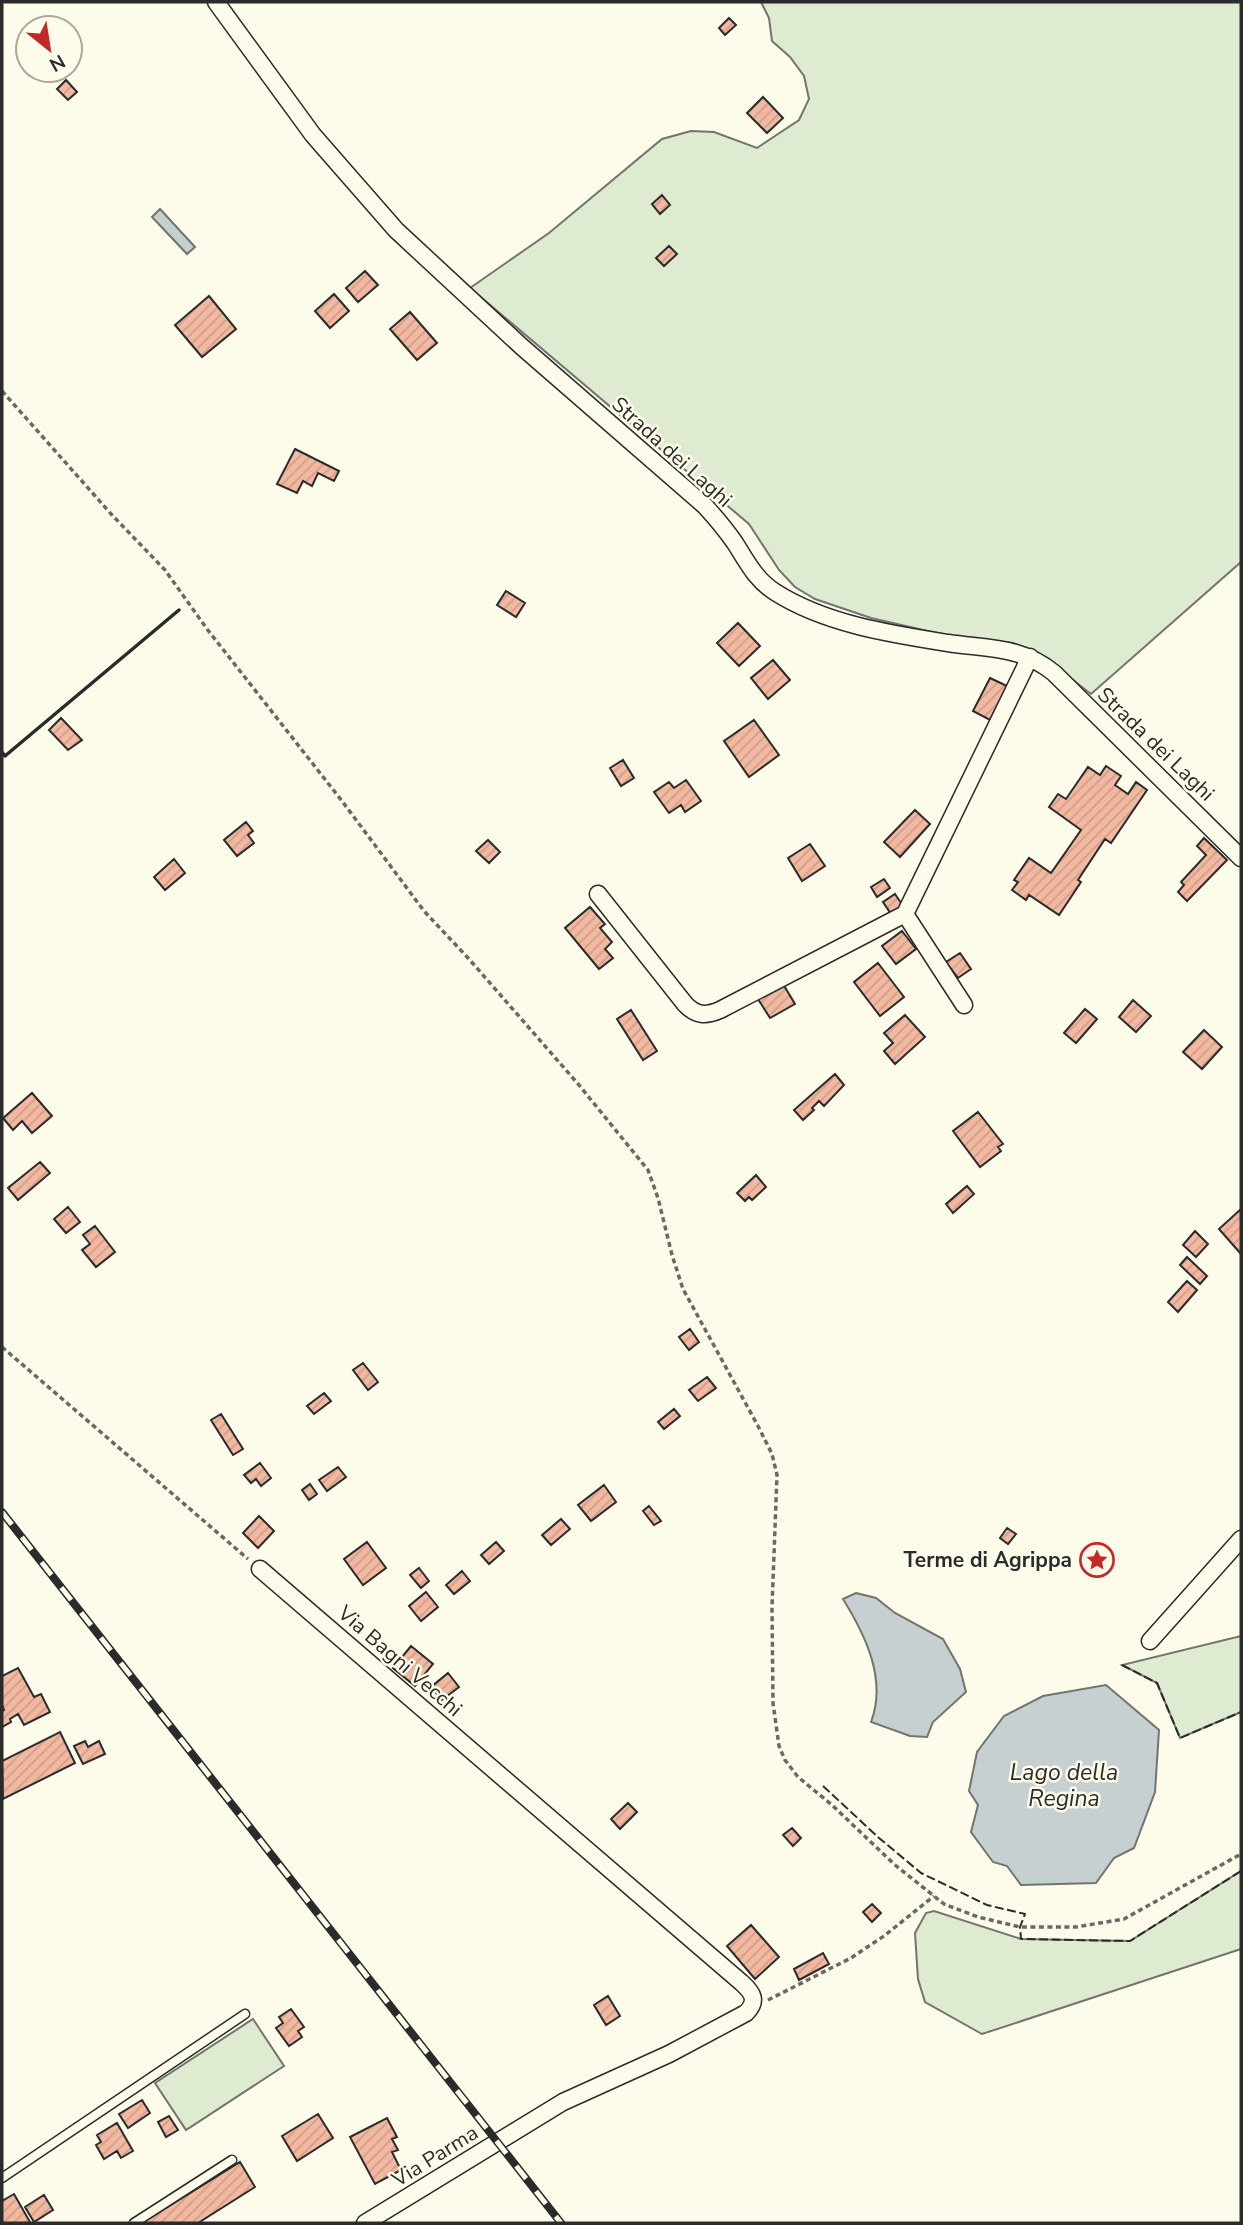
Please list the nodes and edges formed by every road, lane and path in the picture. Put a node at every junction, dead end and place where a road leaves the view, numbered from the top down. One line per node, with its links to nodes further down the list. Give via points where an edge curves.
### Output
1 (216, 2): 3 (street, Strada dei Laghi, via 307,127 389,222 521,346 705,506 770,589 805,607 860,625)
2 (2, 391): 13 (path, via 165,570 424,911 579,1084 648,1170 683,1289 758,1426 777,1475 772,1607 773,1703 779,1746 797,1777)
3 (1030, 657): 4 (street, Strada dei Laghi, via 1054,673); 6 (street)
4 (1241, 858)
5 (598, 894): 6 (street, via 685,1004 702,1015 720,1010)
6 (905, 914): 7 (street)
7 (964, 1005)
8 (2, 1348): 10 (path)
9 (1241, 1539): 11 (street)
10 (260, 1569): 14 (street, Via Bagni Vecchi, via 742,1983 754,1998)
11 (1150, 1641)
12 (1241, 1854): 13 (path, via 1124,1919 1076,1927 1020,1927 978,1917)
13 (934, 1896): 14 (path, via 851,1958)
14 (746, 2013): 19 (street, Via Parma, via 574,2096)
15 (245, 2014): 17 (lane)
16 (232, 2160): 18 (lane)
17 (2, 2178)
18 (134, 2223)
19 (365, 2223)

